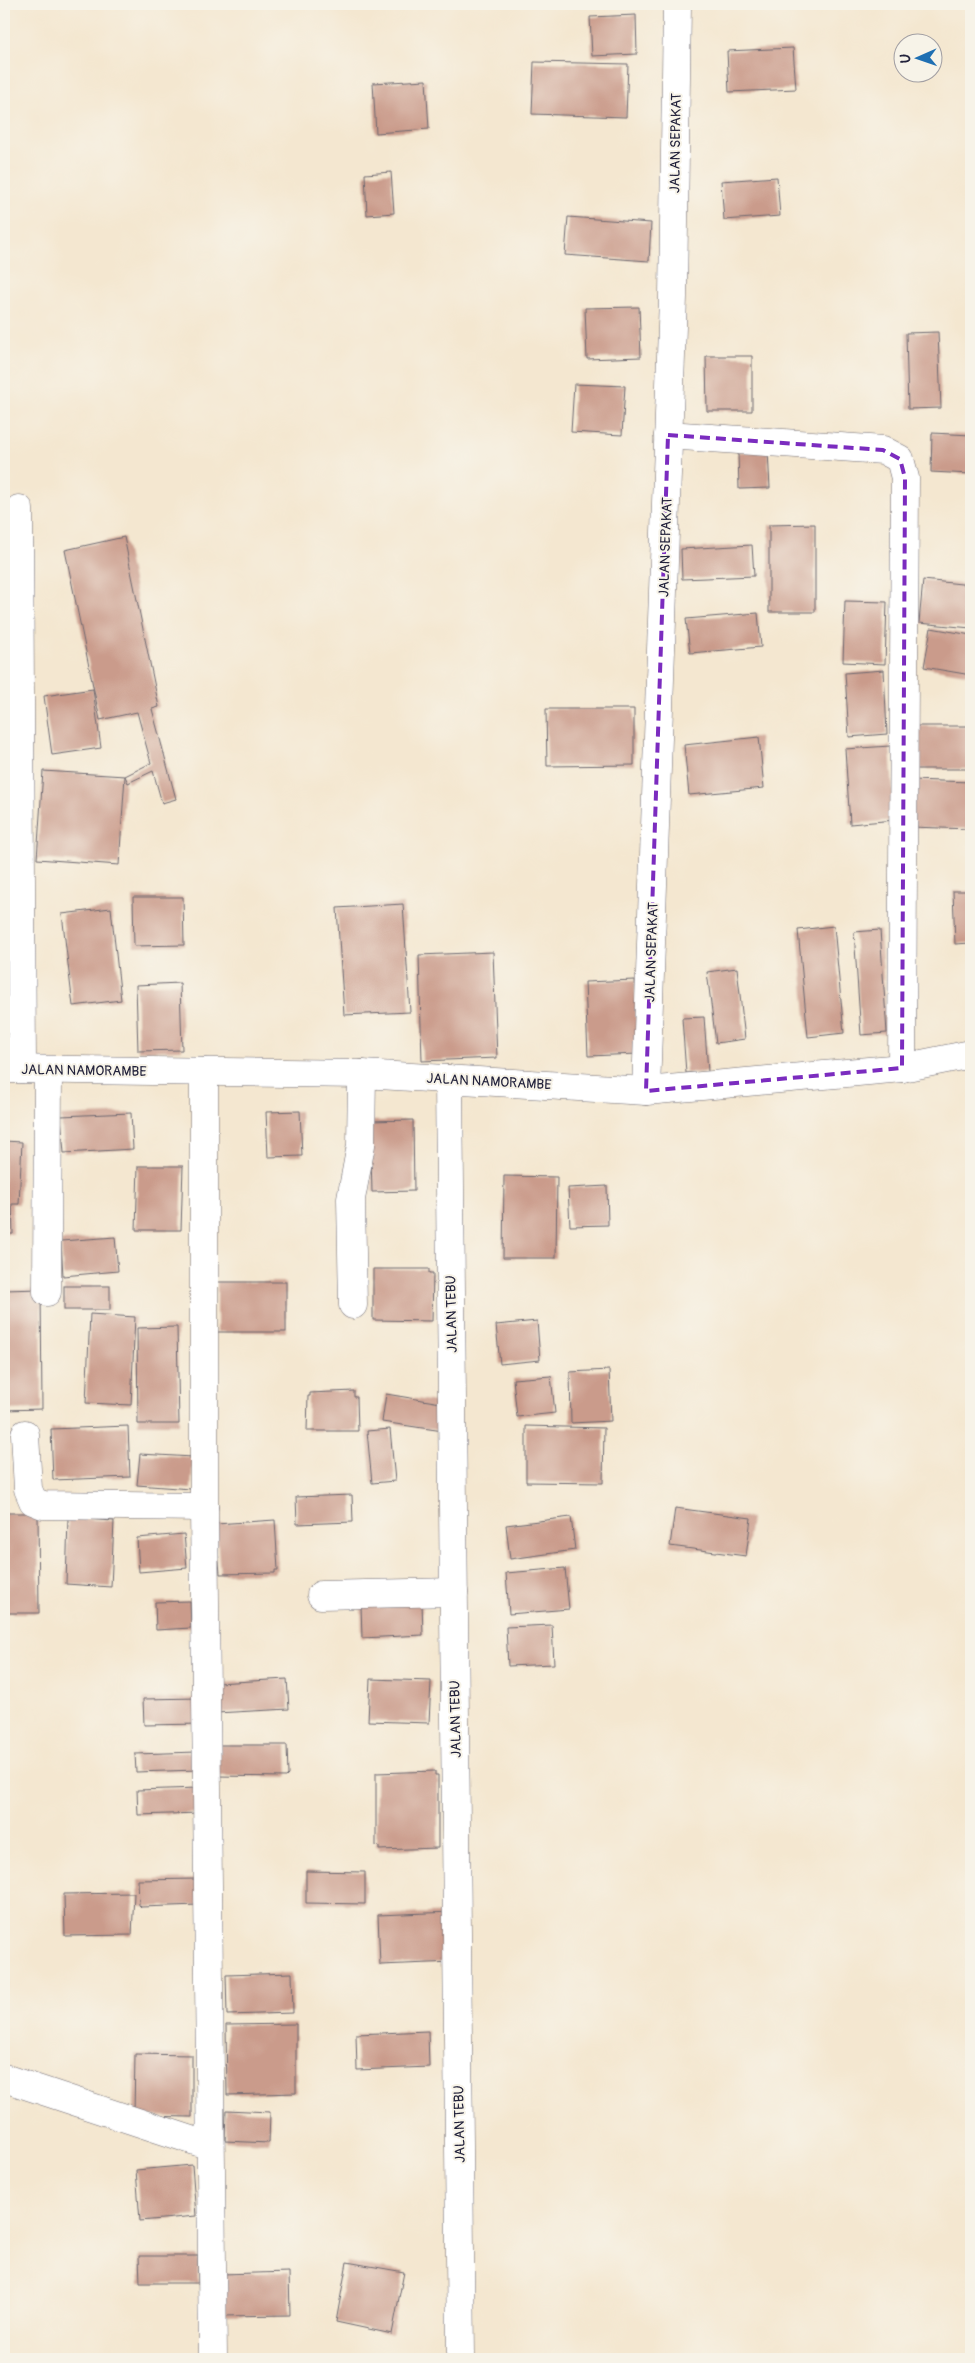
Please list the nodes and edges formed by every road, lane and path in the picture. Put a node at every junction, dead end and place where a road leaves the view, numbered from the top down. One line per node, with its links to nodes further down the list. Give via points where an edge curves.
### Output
1 (677, 4): 2 (street, JALAN SEPAKAT, via 674,297)
2 (668, 435): 5 (street, via 883,450 900,459 906,478); 10 (street, JALAN SEPAKAT)
3 (19, 508): 6 (street)
4 (971, 1054): 5 (street, JALAN NAMORAMBE)
5 (902, 1068): 10 (street, JALAN NAMORAMBE)
6 (24, 1070): 7 (street, JALAN NAMORAMBE); 11 (street)
7 (204, 1072): 8 (street, JALAN NAMORAMBE); 14 (street)
8 (362, 1074): 9 (street, JALAN NAMORAMBE); 12 (street, via 361,1144 350,1199)
9 (449, 1079): 10 (street, JALAN NAMORAMBE); 15 (street, JALAN TEBU)
10 (646, 1091)
11 (47, 1292)
12 (352, 1306)
13 (24, 1434): 14 (street, via 28,1489 33,1500 43,1505)
14 (204, 1507): 18 (street)
15 (454, 1592): 16 (street); 20 (street, JALAN TEBU)
16 (321, 1596)
17 (4, 2078): 18 (street)
18 (210, 2146): 19 (street)
19 (213, 2359)
20 (461, 2359)

